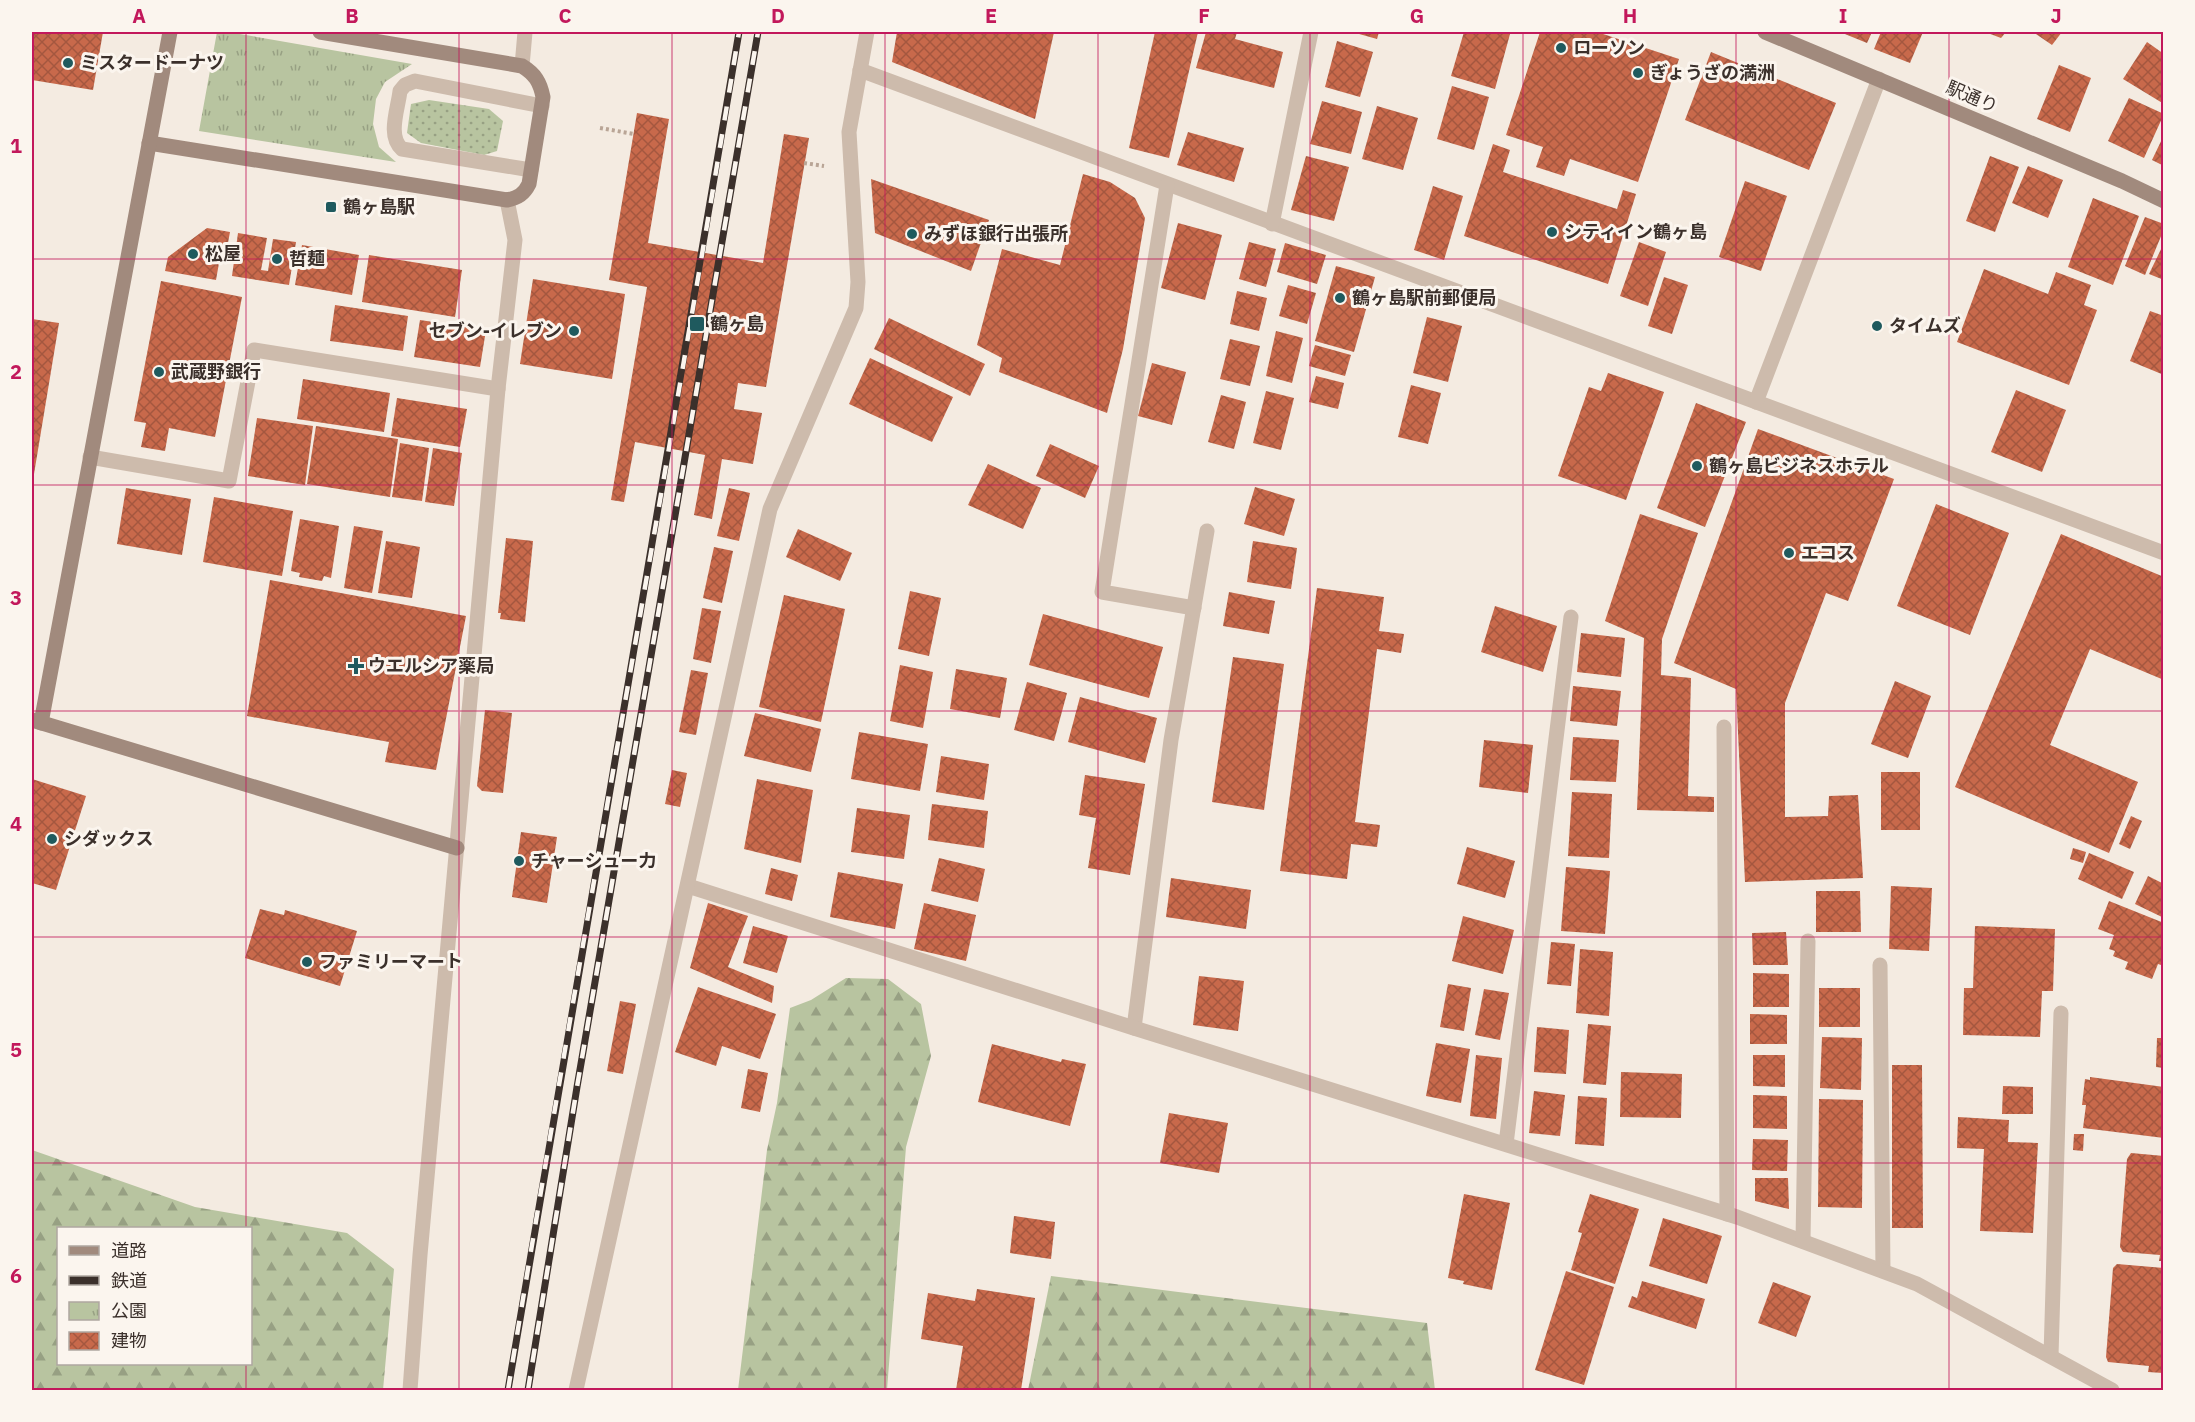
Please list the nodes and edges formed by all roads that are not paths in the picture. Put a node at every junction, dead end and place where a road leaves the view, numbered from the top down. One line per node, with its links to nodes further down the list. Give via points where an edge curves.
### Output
1 (170, 32): 11 (street)
2 (320, 32): 7 (street)
3 (525, 32): 7 (street)
4 (867, 32): 8 (street)
5 (1311, 32): 16 (street)
6 (1765, 32): 9 (street, 駅通り)
7 (522, 66): 10 (street, via 541,84)
8 (860, 70): 13 (street); 27 (street, via 849,132 858,282 856,308 770,509)
9 (1879, 79): 15 (street, 駅通り); 18 (street)
10 (542, 106): 12 (street); 12 (street, via 415,81 400,91 394,135 402,149)
11 (149, 143): 14 (street); 19 (street)
12 (531, 170): 14 (street, via 525,191)
13 (1167, 185): 16 (street); 22 (street, via 1102,592)
14 (507, 200): 17 (street, via 515,240)
15 (2163, 201)
16 (1272, 224): 18 (street)
17 (498, 389): 19 (street, via 254,350 229,481); 26 (street)
18 (1756, 402): 21 (street)
19 (90, 457): 24 (street)
20 (1207, 531): 22 (street)
21 (2163, 553)
22 (1194, 608): 31 (street, via 1171,740)
23 (1571, 617): 32 (street)
24 (36, 721): 26 (street)
25 (1724, 726): 33 (street)
26 (457, 848): 37 (street)
27 (687, 886): 31 (street); 38 (street)
28 (1808, 941): 34 (street)
29 (1880, 965): 35 (street)
30 (2061, 1012): 36 (street)
31 (1134, 1028): 32 (street)
32 (1506, 1144): 33 (street)
33 (1727, 1214): 34 (street)
34 (1803, 1241): 35 (street)
35 (1883, 1271): 36 (street, via 1917,1284)
36 (2050, 1356): 39 (street)
37 (410, 1390)
38 (576, 1390)
39 (2112, 1390)

